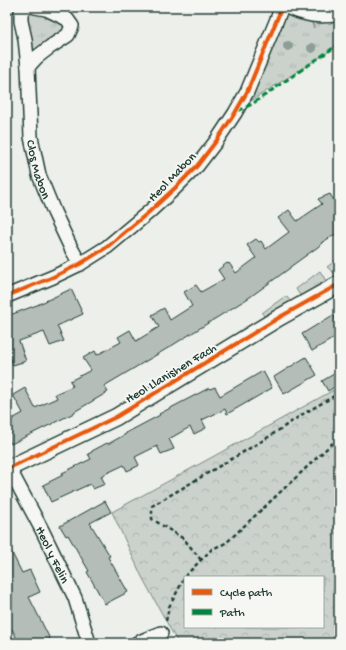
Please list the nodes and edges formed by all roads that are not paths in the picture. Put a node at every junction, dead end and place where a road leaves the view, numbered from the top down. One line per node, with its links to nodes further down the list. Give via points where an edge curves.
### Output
1 (27, 7): 6 (street, Clos Mabon, via 21,11 21,21)
2 (35, 7): 6 (street, via 67,19 72,26 68,35 37,57)
3 (282, 7): 7 (street, Heol Mabon, via 247,92 217,140 197,166 149,212 106,247)
4 (286, 7): 5 (street, via 316,16)
5 (339, 14)
6 (28, 67): 7 (street, Clos Mabon, via 31,137 39,175)
7 (80, 264): 9 (street, Heol Mabon)
8 (339, 284): 10 (street, Heol Llanishen Fach, via 116,416)
9 (7, 296)
10 (8, 469): 12 (street, Heol y Felin, via 42,530 75,598)
11 (161, 633): 13 (street)
12 (89, 643)
13 (137, 643)

